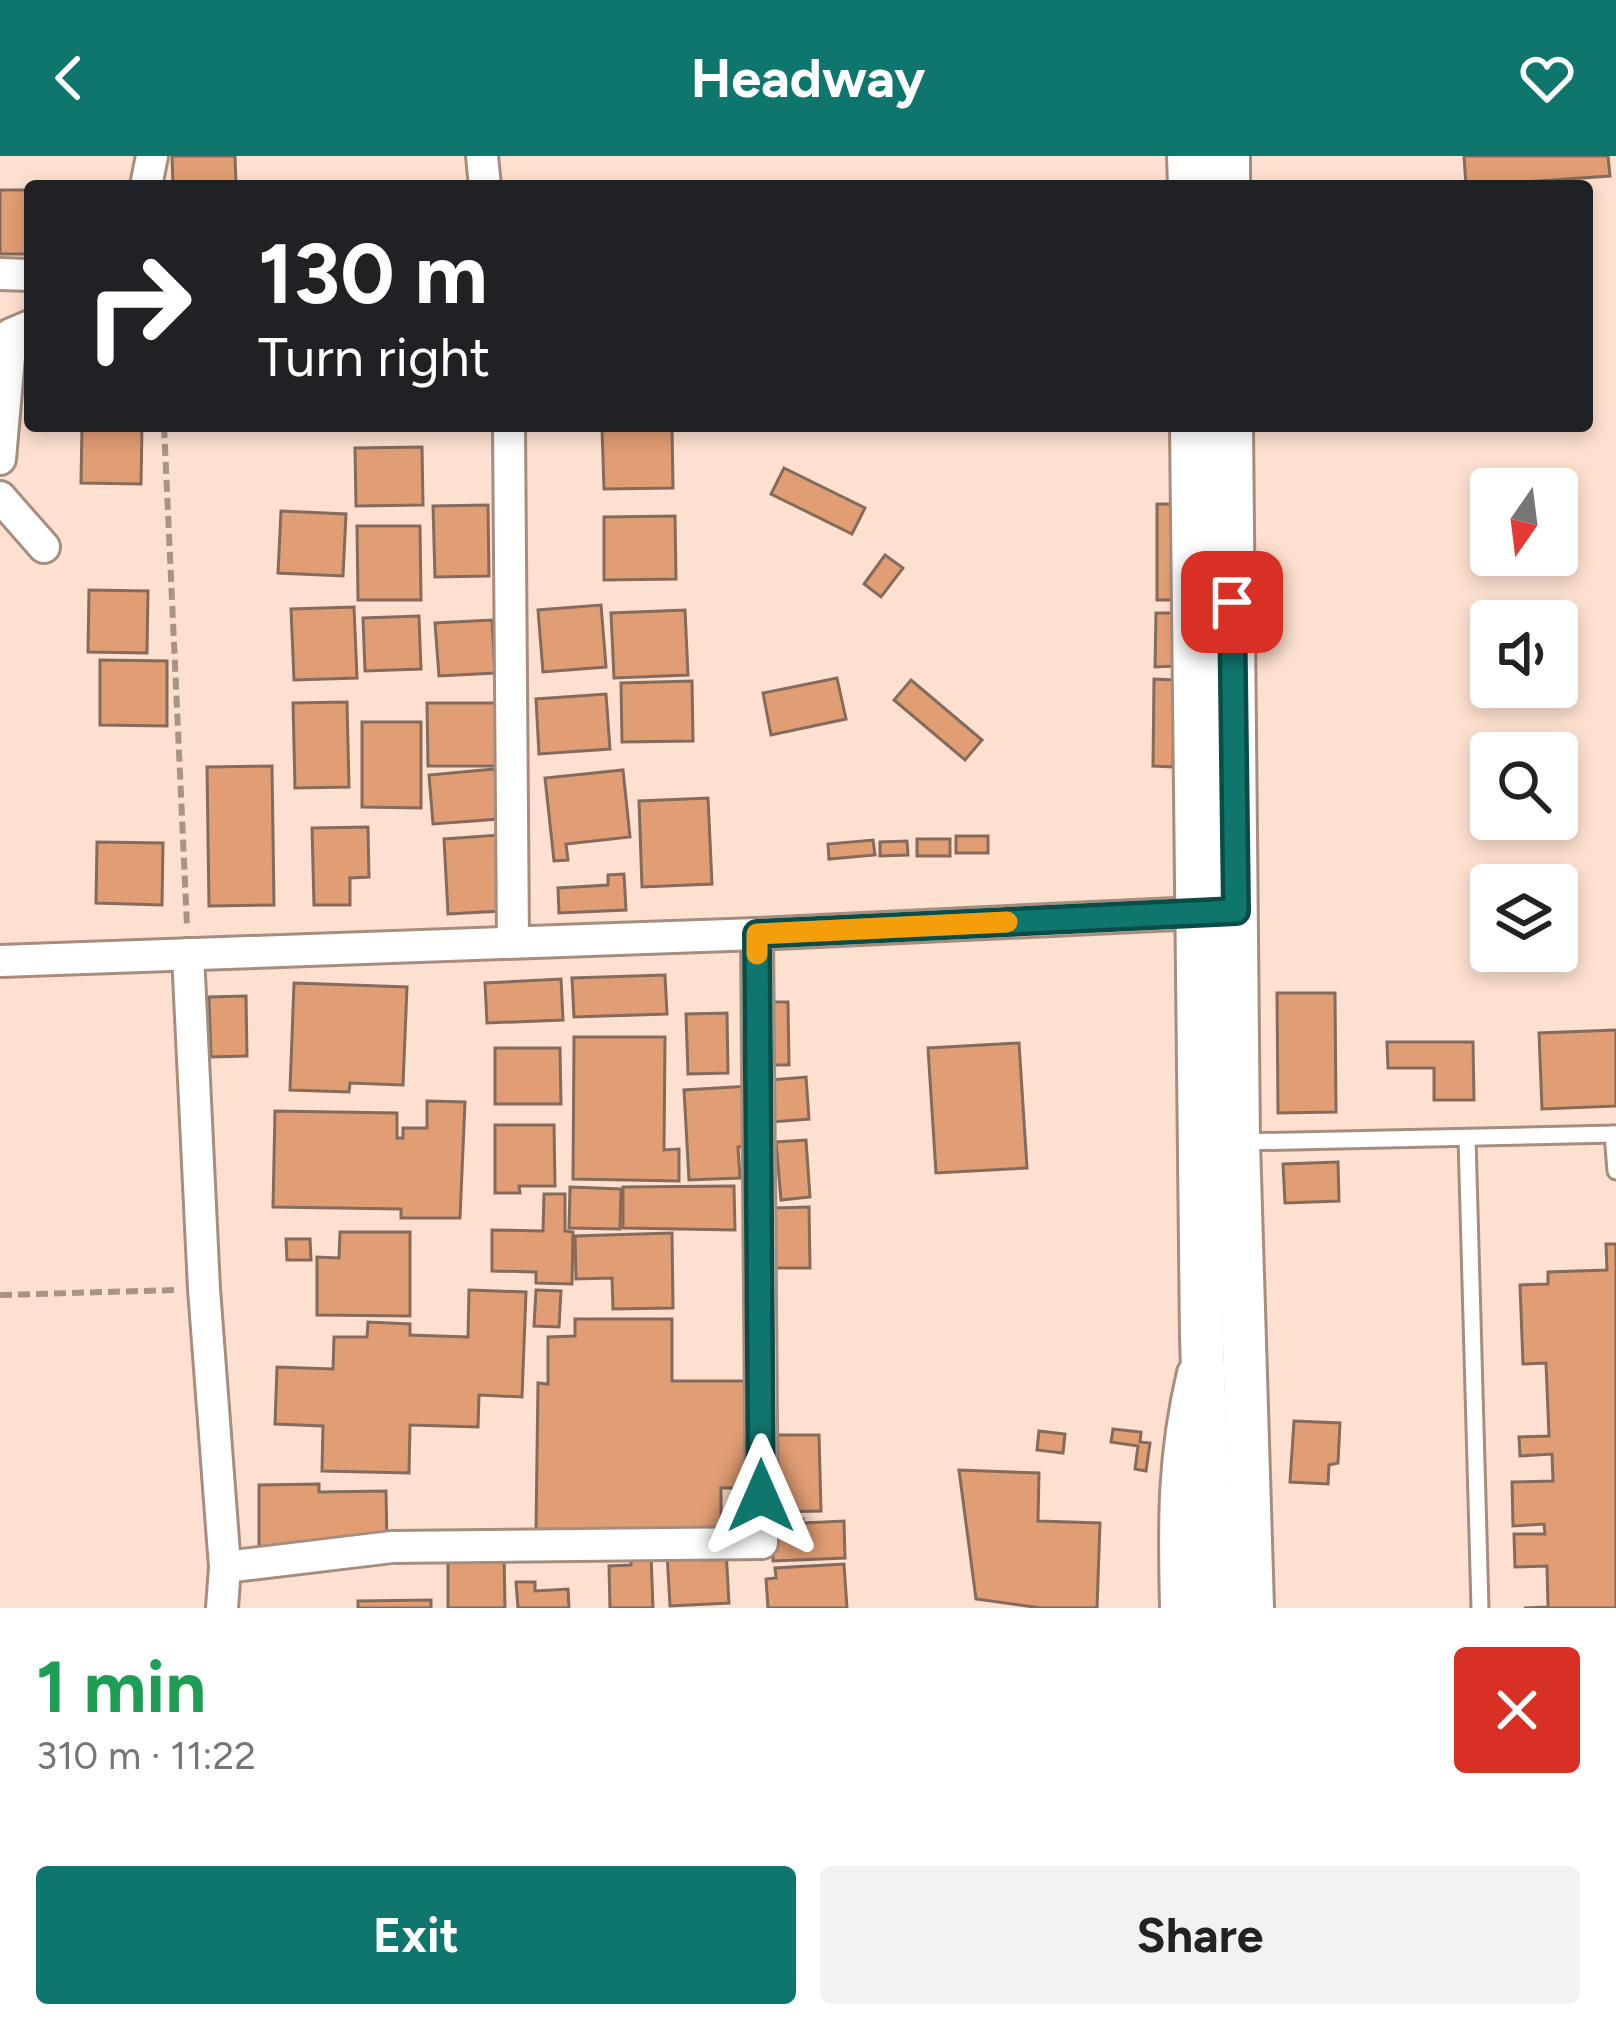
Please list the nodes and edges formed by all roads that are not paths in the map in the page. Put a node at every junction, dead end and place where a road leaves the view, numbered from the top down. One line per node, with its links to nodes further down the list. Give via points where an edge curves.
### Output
1 (24, 329): 5 (street, via 11,334)
2 (509, 432): 10 (street)
3 (1192, 432): 8 (main road)
4 (1231, 432): 8 (main road)
5 (0, 459)
6 (0, 497): 7 (street)
7 (44, 547)
8 (1216, 912): 9 (street); 15 (main road); 17 (main road)
9 (757, 934): 10 (street); 18 (street, via 761,1543 392,1547)
10 (513, 942): 11 (street)
11 (188, 954): 12 (street); 18 (street)
12 (0, 961)
13 (1615, 1134): 14 (lane); 16 (lane)
14 (1467, 1138): 15 (lane); 23 (lane)
15 (1238, 1142): 22 (main road)
16 (1616, 1172)
17 (1202, 1338): 20 (street, via 1176,1452); 21 (main road)
18 (225, 1567): 19 (street)
19 (222, 1608)
20 (1176, 1608)
21 (1211, 1608)
22 (1252, 1608)
23 (1480, 1608)

